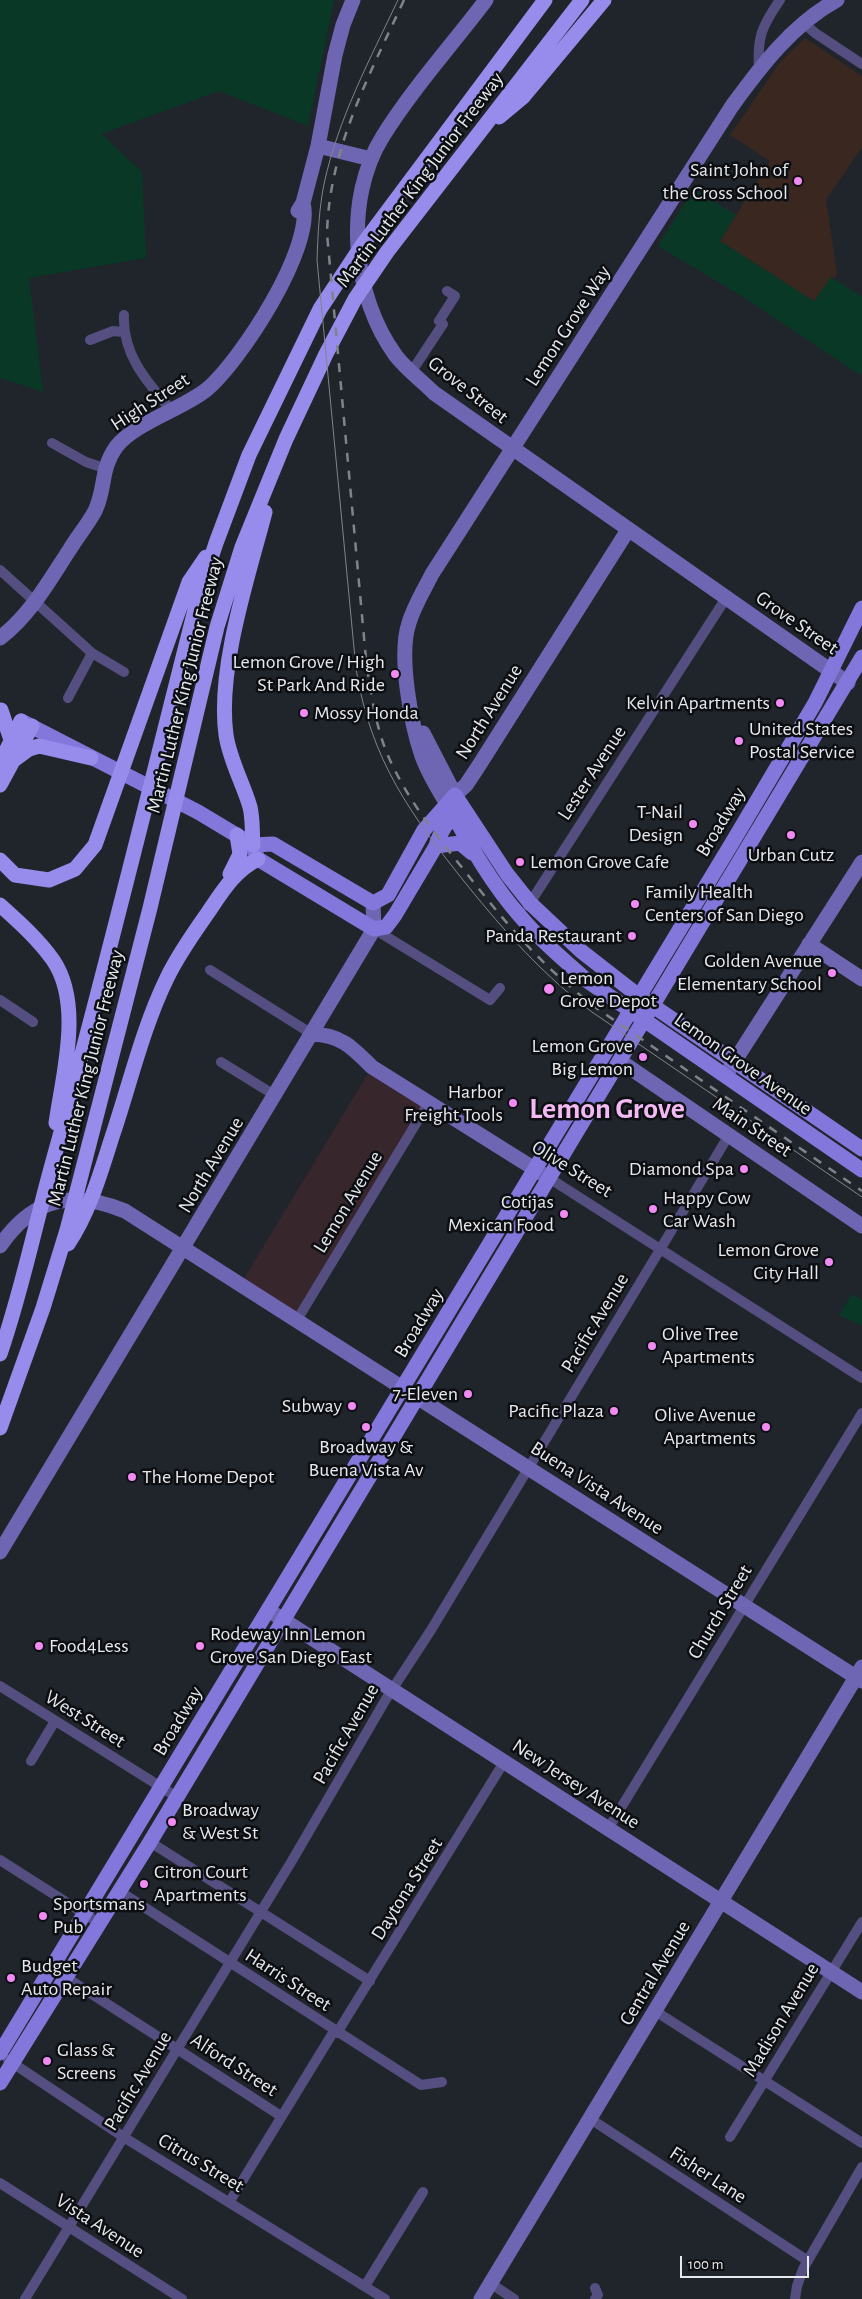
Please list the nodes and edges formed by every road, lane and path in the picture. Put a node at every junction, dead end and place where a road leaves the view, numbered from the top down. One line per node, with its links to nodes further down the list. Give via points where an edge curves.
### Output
1 (352, 0): 14 (street, High Street, via 335,55)
2 (486, 0): 15 (street, Grove Street, via 382,137)
3 (539, 0): 9 (highway)
4 (545, 0): 9 (highway, Martin Luther King Junior Freeway)
5 (582, 0): 13 (highway, Martin Luther King Junior Freeway)
6 (604, 0): 13 (highway, via 523,97)
7 (780, 0): 12 (street, via 767,18 758,42)
8 (837, 0): 10 (street, Lemon Grove Way)
9 (530, 20): 27 (highway, Martin Luther King Junior Freeway, via 362,244 320,309 249,455)
10 (804, 23): 11 (street); 12 (street, Lemon Grove Way)
11 (862, 64)
12 (759, 68): 23 (street, Lemon Grove Way)
13 (473, 139): 24 (highway, Martin Luther King Junior Freeway, via 355,299)
14 (318, 146): 15 (street); 21 (street, High Street, via 303,203 302,233 282,284 226,369 206,390)
15 (371, 159): 20 (street, Grove Street, via 360,201 357,248 365,289 377,321 396,356)
16 (447, 291): 20 (street, via 455,296 439,321 442,324)
17 (124, 316): 18 (street)
18 (123, 332): 19 (street); 21 (street, via 135,364)
19 (90, 340)
20 (412, 371): 23 (street, Grove Street, via 434,393)
21 (172, 411): 25 (street, High Street, via 131,433 118,444)
22 (52, 443): 25 (street)
23 (513, 450): 26 (street, Grove Street); 39 (street, Lemon Grove Way, via 432,574 408,623 404,651)
24 (278, 459): 49 (highway, via 229,656 224,694 226,734 250,809); 85 (highway, Martin Luther King Junior Freeway, via 242,547 217,627 150,908 82,1172)
25 (104, 468): 30 (street, High Street, via 95,510)
26 (628, 530): 29 (street, Grove Street); 46 (street, North Avenue)
27 (216, 543): 50 (highway, via 189,582 95,845 75,869 48,880 15,875); 83 (highway, Martin Luther King Junior Freeway, via 198,598 95,1012)
28 (0, 570): 30 (street)
29 (726, 598): 36 (street, Grove Street); 56 (street, Lester Avenue)
30 (36, 602): 32 (street, High Street); 33 (street)
31 (862, 608): 36 (main road, Broadway)
32 (0, 638)
33 (92, 653): 35 (street); 38 (street)
34 (862, 657): 37 (main road, Broadway)
35 (124, 672)
36 (832, 672): 37 (street, Grove Street); 65 (main road, Broadway)
37 (848, 683): 67 (main road, Broadway)
38 (68, 698)
39 (412, 709): 46 (street, Lemon Grove Avenue, via 423,757)
40 (1, 710): 41 (street); 42 (highway)
41 (26, 724): 42 (highway); 43 (main road); 44 (highway)
42 (11, 740): 44 (highway)
43 (91, 758): 44 (highway, via 39,746); 47 (main road)
44 (7, 761): 45 (highway)
45 (0, 785)
46 (454, 806): 48 (main road, North Avenue); 52 (main road, Lemon Grove Avenue); 56 (main road, Lemon Grove Avenue); 57 (main road, North Avenue, via 424,830 388,895)
47 (238, 835): 49 (main road); 55 (highway, via 240,858 228,877)
48 (436, 846): 52 (main road, via 460,843); 60 (main road, North Avenue, via 395,915 386,927)
49 (255, 852): 53 (main road, via 273,844); 54 (main road); 55 (highway)
50 (0, 860)
51 (862, 862): 61 (street)
52 (481, 864): 59 (main road, Lemon Grove Avenue)
53 (315, 870): 54 (main road); 57 (main road)
54 (294, 881): 60 (main road)
55 (227, 885): 85 (highway, via 181,953 158,999 100,1172)
56 (530, 902): 59 (street, Lester Avenue); 65 (main road, Lemon Grove Avenue, via 581,951)
57 (373, 903): 60 (street)
58 (0, 905): 83 (highway, via 36,937 54,962 67,994 70,1025)
59 (521, 918): 68 (main road, Lemon Grove Avenue, via 589,982)
60 (374, 929): 64 (street, via 490,1000); 71 (street, North Avenue)
61 (810, 944): 63 (street); 74 (street)
62 (210, 970): 71 (street, Olive Street)
63 (862, 978)
64 (500, 988)
65 (640, 997): 67 (main road, Lemon Grove Avenue); 68 (main road, Broadway)
66 (0, 1000): 70 (street)
67 (653, 1006): 69 (main road, Broadway); 74 (main road, Lemon Grove Avenue)
68 (632, 1011): 69 (main road, Lemon Grove Avenue); 80 (main road, Broadway)
69 (644, 1020): 72 (main road, Broadway); 75 (main road, Lemon Grove Avenue)
70 (33, 1022)
71 (312, 1034): 76 (street, North Avenue); 77 (street, Olive Street, via 331,1035)
72 (620, 1061): 78 (street, Main Street); 82 (main road, Broadway)
73 (221, 1062): 76 (street)
74 (734, 1062): 75 (street); 79 (main road, Lemon Grove Avenue)
75 (725, 1076): 81 (main road, Lemon Grove Avenue)
76 (276, 1096): 87 (street, North Avenue)
77 (429, 1102): 80 (street, Olive Street); 89 (street, Lemon Avenue)
78 (729, 1135): 84 (street, Main Street); 88 (street, Pacific Avenue)
79 (862, 1149)
80 (536, 1170): 82 (street, Olive Street); 92 (main road, Broadway)
81 (862, 1170)
82 (549, 1178): 88 (street, Olive Street); 93 (main road, Broadway)
83 (47, 1185): 90 (highway, Martin Luther King Junior Freeway)
84 (862, 1226)
85 (73, 1230): 95 (highway, via 58,1260)
86 (0, 1246): 87 (street, Buena Vista Avenue, via 20,1222 55,1201 70,1198 100,1202 125,1211)
87 (183, 1247): 89 (street, Buena Vista Avenue); 97 (street, North Avenue)
88 (660, 1250): 91 (street, Olive Street); 96 (street, Pacific Avenue)
89 (297, 1320): 92 (street, Buena Vista Avenue)
90 (0, 1354)
91 (862, 1378)
92 (403, 1388): 93 (street, Buena Vista Avenue); 99 (main road, Broadway)
93 (417, 1397): 96 (street, Buena Vista Avenue); 100 (main road, Broadway)
94 (862, 1413): 98 (street, Church Street)
95 (0, 1428)
96 (528, 1468): 98 (street, Buena Vista Avenue); 103 (street, Pacific Avenue)
97 (0, 1552)
98 (744, 1606): 101 (street, Buena Vista Avenue); 109 (street, Church Street)
99 (268, 1610): 100 (street, New Jersey Avenue); 107 (main road, Broadway)
100 (283, 1620): 103 (street, New Jersey Avenue); 108 (main road, Broadway)
101 (860, 1675): 113 (street, Central Avenue)
102 (0, 1686): 104 (street, West Street)
103 (392, 1690): 106 (street, New Jersey Avenue); 114 (street, Pacific Avenue)
104 (55, 1721): 105 (street); 107 (street, West Street)
105 (30, 1761)
106 (504, 1762): 109 (street, New Jersey Avenue); 121 (street, Daytona Street)
107 (162, 1787): 108 (street, West Street); 115 (main road, Broadway)
108 (177, 1797): 110 (main road, Broadway)
109 (608, 1829): 113 (street, New Jersey Avenue)
110 (150, 1842): 112 (main road, Broadway); 114 (street)
111 (0, 1860): 115 (street)
112 (119, 1891): 117 (main road, Broadway); 118 (street, Harris Street)
113 (721, 1901): 119 (street, New Jersey Avenue); 123 (street, Central Avenue)
114 (261, 1912): 118 (street, Pacific Avenue); 121 (street)
115 (84, 1914): 117 (street); 126 (main road, Broadway)
116 (862, 1922): 119 (street, Madison Avenue)
117 (99, 1923): 120 (main road, Broadway)
118 (230, 1963): 124 (street, Harris Street); 125 (street, Pacific Avenue)
119 (831, 1972): 122 (street, New Jersey Avenue); 128 (street, Madison Avenue)
120 (67, 1978): 125 (street, Alford Street); 126 (main road, Broadway)
121 (370, 1981): 124 (street, Daytona Street)
122 (862, 1992)
123 (655, 2011): 128 (street); 131 (street, Central Avenue)
124 (336, 2032): 127 (street, Harris Street, via 421,2085); 130 (street, Daytona Street)
125 (178, 2049): 130 (street, Alford Street); 133 (street, Pacific Avenue)
126 (4, 2057): 129 (main road, Broadway); 133 (street, Citrus Street)
127 (442, 2082)
128 (764, 2082): 132 (street, Madison Avenue); 134 (street)
129 (0, 2083)
130 (282, 2116): 138 (street, Daytona Street)
131 (589, 2118): 140 (street, Fisher Lane); 143 (street, Central Avenue)
132 (730, 2137)
133 (125, 2138): 138 (street, Citrus Street); 139 (street, Pacific Avenue)
134 (862, 2143)
135 (862, 2167): 140 (street)
136 (0, 2183): 139 (street, Vista Avenue)
137 (423, 2192): 141 (street)
138 (230, 2201): 141 (street, Citrus Street)
139 (70, 2227): 144 (street, Pacific Avenue); 145 (street, Vista Avenue)
140 (808, 2261): 149 (street, via 799,2277)
141 (365, 2286): 146 (street, Citrus Street)
142 (595, 2288): 148 (street, via 598,2295)
143 (486, 2294): 147 (street)
144 (25, 2299)
145 (182, 2299)
146 (385, 2299)
147 (514, 2299)
148 (595, 2299)
149 (795, 2299)

